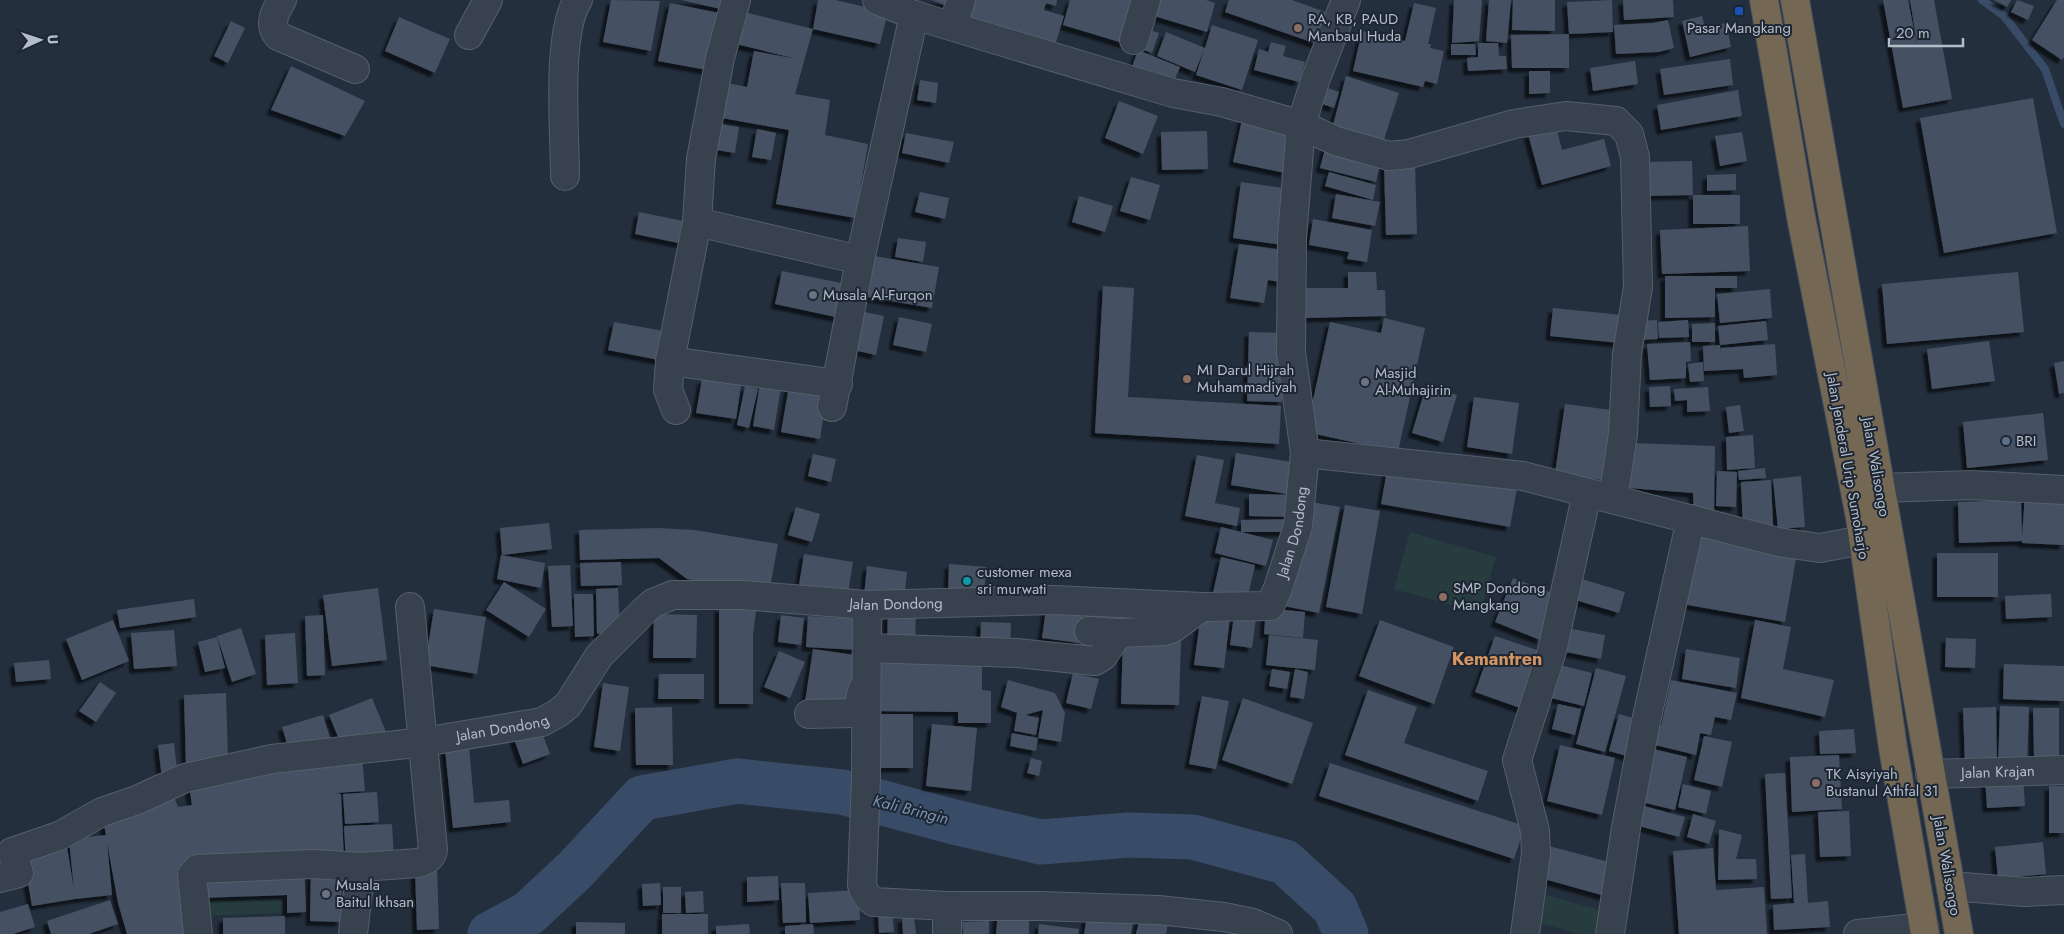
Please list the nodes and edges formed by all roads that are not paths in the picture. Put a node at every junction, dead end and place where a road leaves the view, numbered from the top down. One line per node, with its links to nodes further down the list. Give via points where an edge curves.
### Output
1 (282, 0): 15 (street, via 273,22 278,36)
2 (488, 0): 13 (street)
3 (578, 0): 17 (street, via 572,8 564,58)
4 (736, 0): 18 (street, via 720,58 701,159)
5 (877, 0): 11 (street)
6 (961, 0): 12 (street)
7 (1146, 0): 14 (street)
8 (1346, 0): 16 (street)
9 (1764, 0): 28 (highway, Jalan Jenderal Urip Sumoharjo, via 1801,217)
10 (1795, 0): 23 (highway, Jalan Walisongo)
11 (914, 15): 12 (street); 19 (street)
12 (952, 26): 16 (street, via 1173,94 1222,102)
13 (469, 35)
14 (1134, 40)
15 (355, 69)
16 (1301, 125): 22 (street, via 1292,238 1291,352); 26 (street, via 1336,141 1389,156 1409,154 1514,124 1566,116 1616,121 1629,134 1635,157 1638,287 1627,354 1623,434)
17 (565, 176)
18 (697, 222): 19 (street); 20 (street)
19 (860, 260): 20 (street, via 835,395)
20 (670, 361): 21 (street, via 668,390)
21 (676, 410)
22 (1305, 453): 25 (street, via 1523,476); 30 (street, Jalan Dondong, via 1298,526 1270,606)
23 (1880, 488): 24 (street, via 1972,485); 39 (highway, Jalan Walisongo)
24 (2064, 490)
25 (1587, 493): 26 (street); 50 (street, via 1552,650 1517,760 1535,831 1536,853)
26 (1614, 499): 27 (street)
27 (1691, 519): 28 (street, via 1778,542 1820,548); 51 (street, via 1626,828)
28 (1863, 540): 45 (highway, Jalan Jenderal Urip Sumoharjo, via 1893,748)
29 (867, 605): 30 (street, Jalan Dondong, via 1054,600); 34 (street); 37 (street, Jalan Dondong, via 742,594 663,598 652,603 600,656 568,706 558,713 542,722)
30 (1202, 606): 33 (street, via 1165,632)
31 (410, 607): 37 (street)
32 (1089, 631): 33 (street)
33 (1119, 633): 34 (street, via 1103,656 1095,660 1016,653)
34 (867, 648): 35 (street)
35 (867, 684): 36 (street, via 855,713); 44 (street, via 864,893 874,902)
36 (809, 714)
37 (424, 742): 40 (street, via 432,855 418,864); 41 (street, Jalan Dondong, via 272,759 185,778 102,812 59,836 12,852 19,873)
38 (2064, 770): 39 (street, Jalan Krajan)
39 (1930, 774): 42 (highway, Jalan Walisongo)
40 (361, 867): 46 (street, via 313,864 197,868 192,875); 47 (street)
41 (0, 878)
42 (1951, 886): 43 (street, via 2024,892); 53 (highway, Jalan Walisongo)
43 (2064, 890)
44 (947, 906): 48 (street); 49 (street, via 1158,910 1239,920)
45 (1924, 930): 52 (street)
46 (198, 934)
47 (353, 934)
48 (947, 934)
49 (1278, 934)
50 (1525, 934)
51 (1610, 934)
52 (1858, 934)
53 (1959, 934)

